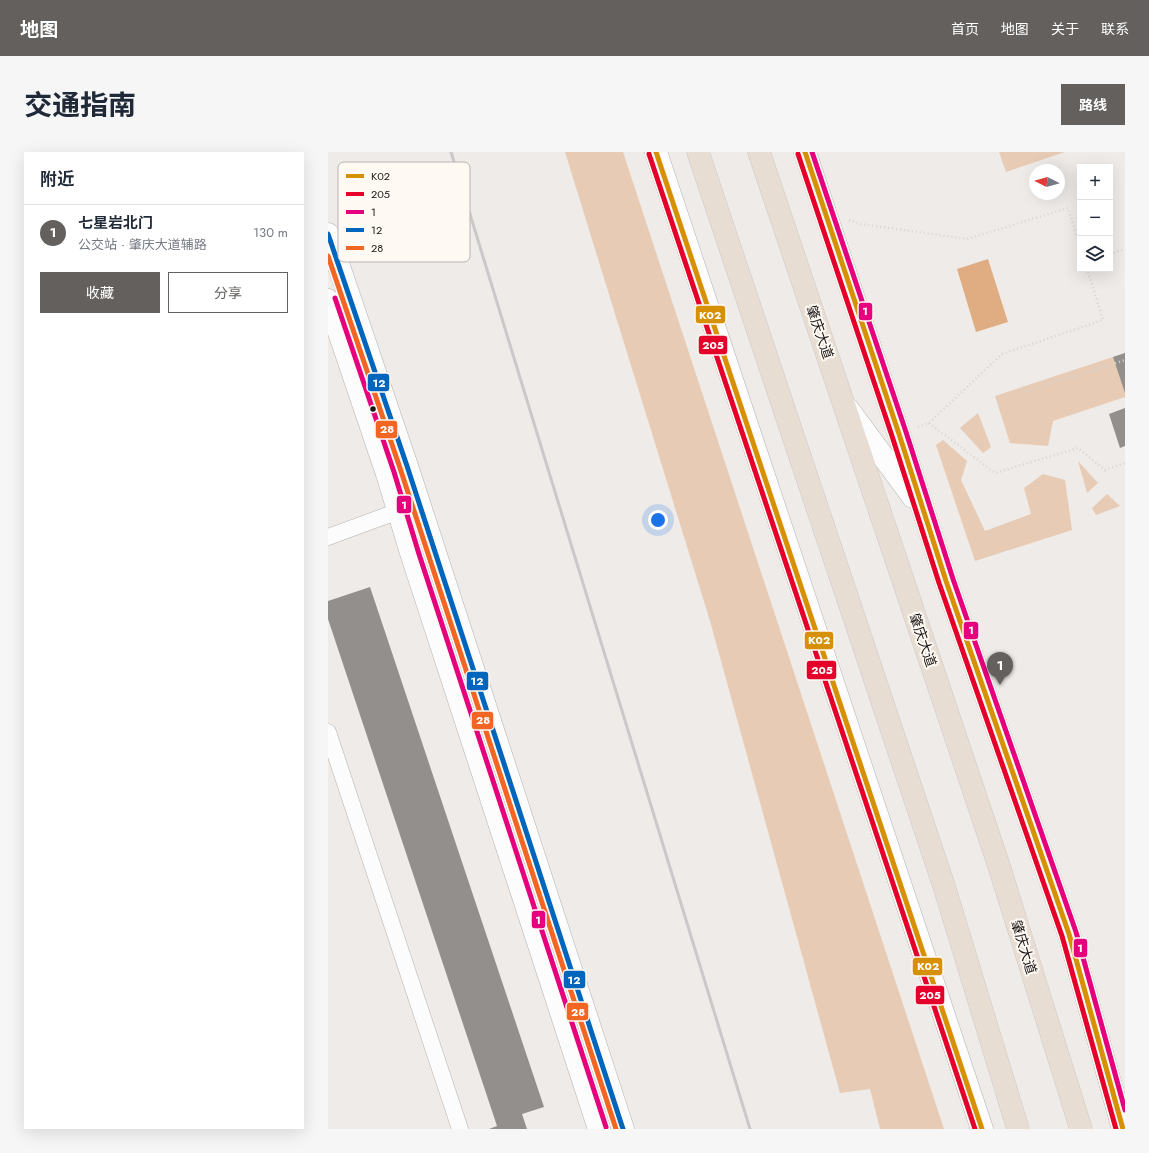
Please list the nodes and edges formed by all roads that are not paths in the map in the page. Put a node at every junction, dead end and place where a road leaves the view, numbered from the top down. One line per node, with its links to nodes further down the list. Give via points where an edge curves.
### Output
1 (656, 152): 16 (street)
2 (698, 152): 17 (highway, via 944,886)
3 (759, 152): 7 (highway, 肇庆大道)
4 (805, 152): 9 (street)
5 (328, 234): 8 (street)
6 (328, 300): 10 (street)
7 (844, 404): 9 (street); 18 (highway, 肇庆大道, via 999,866)
8 (419, 502): 10 (street); 15 (street)
9 (923, 511): 19 (street, via 1069,934)
10 (398, 512): 11 (street); 14 (street)
11 (328, 537)
12 (328, 732): 13 (street)
13 (460, 1129)
14 (599, 1129)
15 (623, 1129)
16 (982, 1129)
17 (1018, 1129)
18 (1081, 1129)
19 (1123, 1129)

